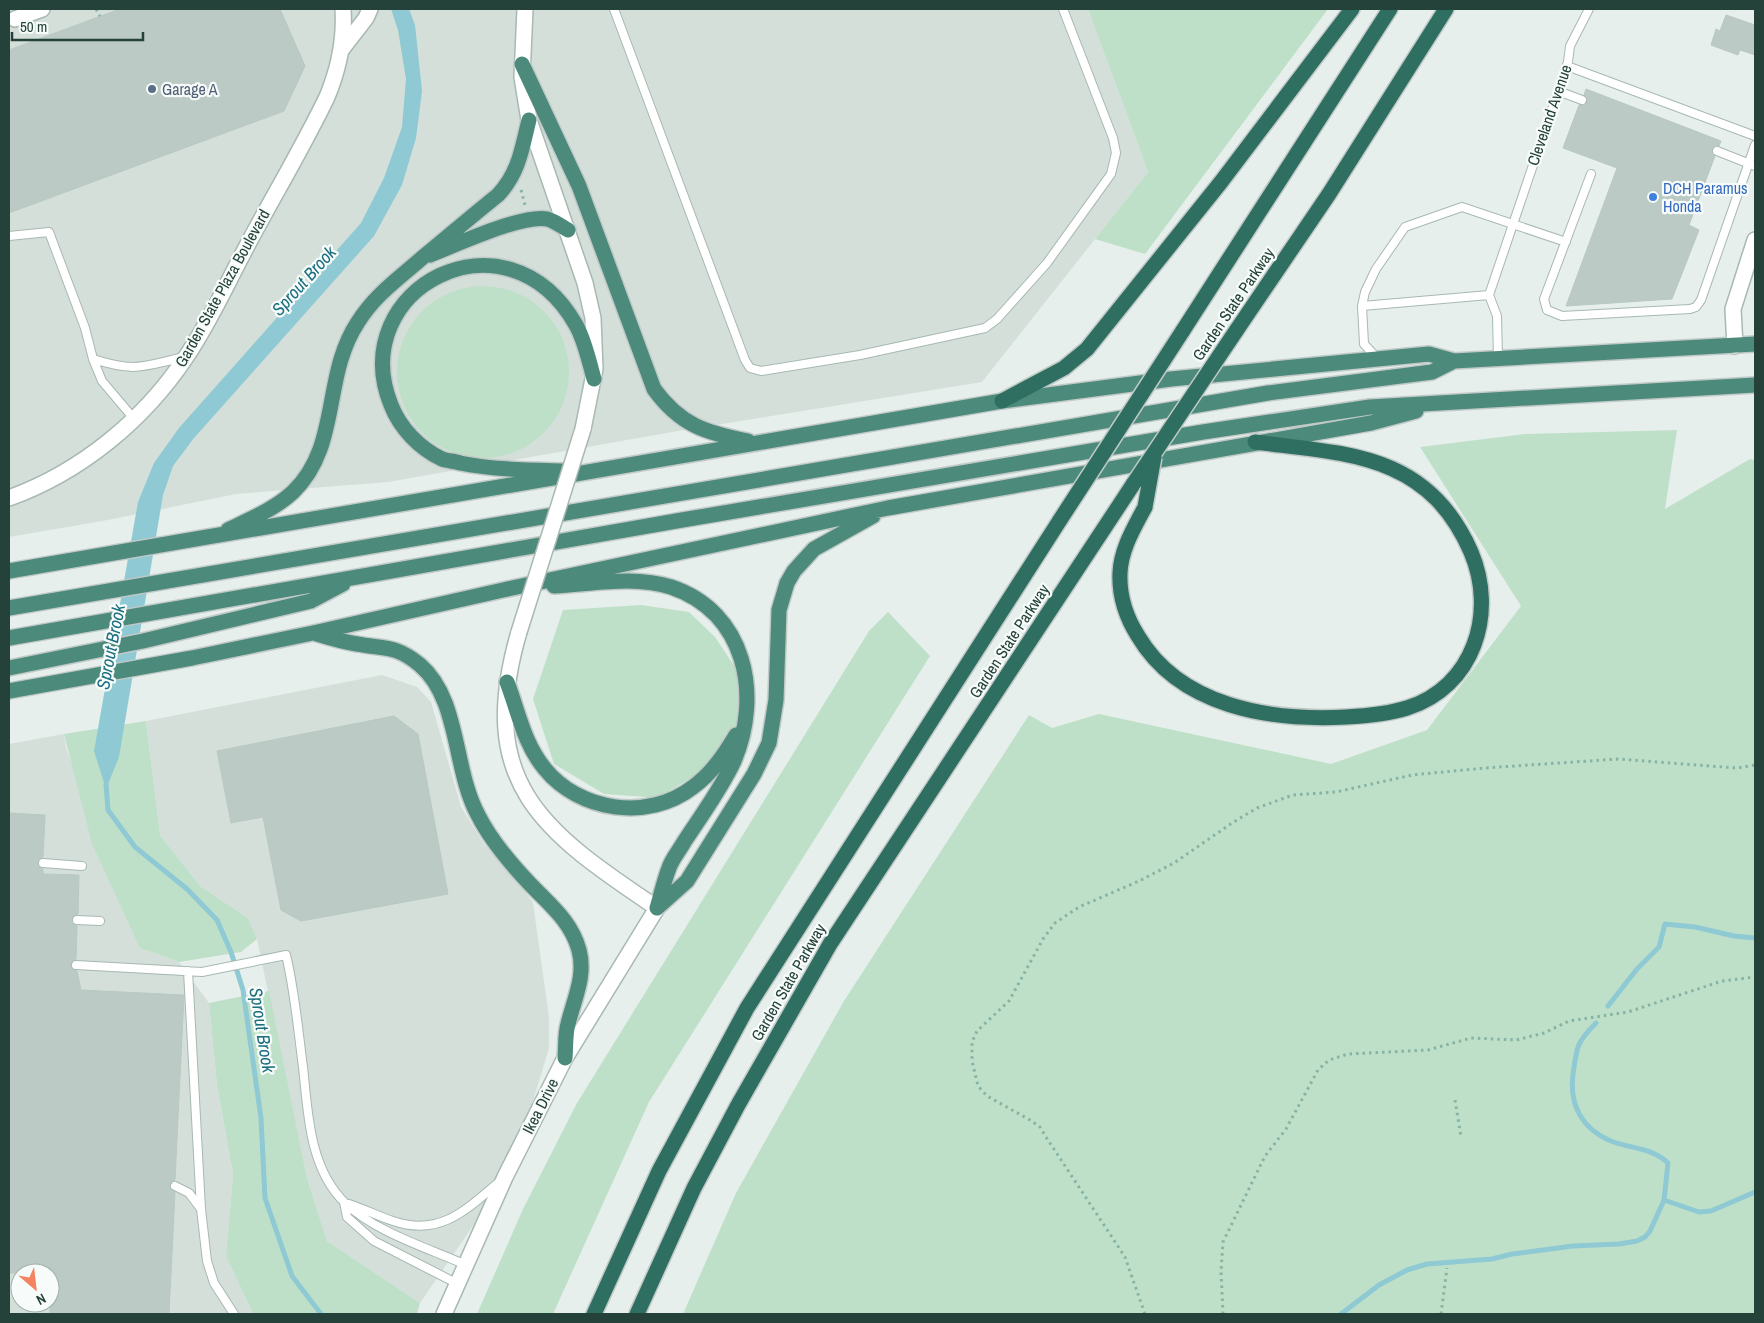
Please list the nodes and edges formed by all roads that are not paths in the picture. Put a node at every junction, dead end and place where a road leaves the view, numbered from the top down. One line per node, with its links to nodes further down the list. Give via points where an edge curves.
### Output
1 (42, 9): 11 (street)
2 (343, 9): 12 (street, Garden State Plaza Boulevard)
3 (370, 9): 12 (street)
4 (525, 9): 13 (street)
5 (614, 9): 6 (lane, via 745,360 750,368 761,371 842,358 985,328 1047,263 1111,174 1116,153)
6 (1063, 9)
7 (1352, 9): 40 (highway, via 1221,182 1088,349 1064,368)
8 (1390, 9): 76 (highway, Garden State Parkway, bridge, via 748,1008 658,1170)
9 (1446, 9): 45 (highway, Garden State Parkway, bridge, via 1329,194)
10 (1589, 9): 14 (lane, Cleveland Avenue, via 1570,46)
11 (16, 19)
12 (342, 49): 33 (street, Garden State Plaza Boulevard, via 320,111)
13 (522, 64): 17 (street); 44 (highway, via 579,186 654,389 666,406 684,421 706,432)
14 (1567, 66): 15 (lane, Cleveland Avenue); 18 (lane)
15 (1558, 91): 16 (lane); 23 (lane, Cleveland Avenue)
16 (1582, 100)
17 (529, 120): 24 (street); 28 (highway, via 510,183)
18 (1755, 136)
19 (1755, 145): 21 (lane)
20 (1717, 151): 21 (lane)
21 (1752, 165): 27 (lane, via 1696,307 1562,316 1547,310 1544,299)
22 (1591, 174): 27 (lane)
23 (1512, 223): 27 (lane); 29 (lane, Cleveland Avenue); 30 (lane, via 1462,207 1405,228 1376,270)
24 (568, 230): 28 (highway, via 549,219 535,219 510,225); 38 (street, via 593,318 596,337)
25 (9, 236): 36 (lane, via 49,232 85,328)
26 (1755, 240): 32 (street, via 1733,309)
27 (1566, 242)
28 (422, 259): 49 (highway, via 379,294 356,323 342,351 324,441 311,472 292,493 267,510)
29 (1489, 295): 30 (lane); 35 (lane, via 1497,316)
30 (1362, 306): 34 (lane, via 1364,344)
31 (1755, 344): 32 (highway)
32 (1735, 346): 35 (highway)
33 (187, 356): 36 (lane, via 138,369); 42 (street, Garden State Plaza Boulevard)
34 (1377, 358): 37 (highway, via 1429,354); 40 (highway, via 1171,379)
35 (1498, 358): 37 (highway)
36 (93, 359): 42 (lane, via 102,381)
37 (1454, 361): 53 (highway, via 1432,372 1268,393)
38 (594, 379): 46 (highway, via 582,338 566,309 533,278 500,265 465,266 431,280 416,291 404,303 388,334 383,361 385,388 399,421 415,440 442,459 485,468); 57 (street, bridge, via 583,429 519,632)
39 (1755, 385): 41 (highway)
40 (1002, 401): 44 (highway)
41 (1447, 403): 43 (highway, via 1371,423); 51 (highway, via 1370,407 1203,432)
42 (135, 420): 47 (street, Garden State Plaza Boulevard, via 63,473)
43 (1255, 442): 45 (highway, bridge, via 1347,454 1392,468 1433,497 1449,515 1475,565 1483,609 1474,646 1454,677 1440,690 1408,708 1386,713 1311,718 1259,713 1235,707 1181,682 1151,655 1131,626 1124,608 1120,573 1127,543 1145,507); 48 (highway)
44 (757, 443): 46 (highway)
45 (1156, 450): 77 (highway, Garden State Parkway, bridge, via 830,944 694,1188)
46 (597, 472): 49 (highway)
47 (9, 498)
48 (888, 508): 52 (highway); 62 (highway, via 814,549 787,583 778,625 776,700 769,743 749,782 686,881)
49 (206, 539): 50 (highway)
50 (9, 571)
51 (354, 578): 55 (highway); 56 (highway, via 311,601 189,631)
52 (503, 590): 54 (highway); 59 (highway, via 626,581 656,584 686,594 713,613 739,651 747,682)
53 (9, 608)
54 (313, 633): 58 (highway); 67 (highway, via 358,645 398,650 422,667 438,688 448,710 463,778 478,816 503,853 562,916 574,935 582,971 568,1025)
55 (9, 638)
56 (9, 668)
57 (507, 682): 59 (highway, via 527,741 545,770 569,791 596,804 612,807 662,803 691,789 724,756); 62 (street, via 504,710 508,750 518,778 534,806 554,832 576,852)
58 (9, 691)
59 (746, 718): 62 (highway, via 732,764 669,867)
60 (43, 863): 61 (lane)
61 (82, 866)
62 (657, 908): 67 (street, Ikea Drive)
63 (78, 920): 64 (lane)
64 (100, 921)
65 (76, 965): 66 (lane, via 173,972)
66 (188, 970): 70 (lane, via 202,972 286,955 293,983 314,1146 323,1171); 71 (lane)
67 (565, 1058): 68 (street, Ikea Drive)
68 (505, 1177): 70 (lane, via 461,1214 433,1225 406,1225); 72 (street, Ikea Drive)
69 (175, 1186): 71 (lane, via 189,1193)
70 (344, 1202): 72 (lane, via 389,1232); 73 (lane, via 348,1217 374,1241)
71 (201, 1209): 74 (lane, via 207,1261 214,1283)
72 (466, 1264): 73 (street, Ikea Drive)
73 (458, 1284): 75 (street, Ikea Drive)
74 (234, 1314)
75 (444, 1314)
76 (594, 1314)
77 (637, 1314)

